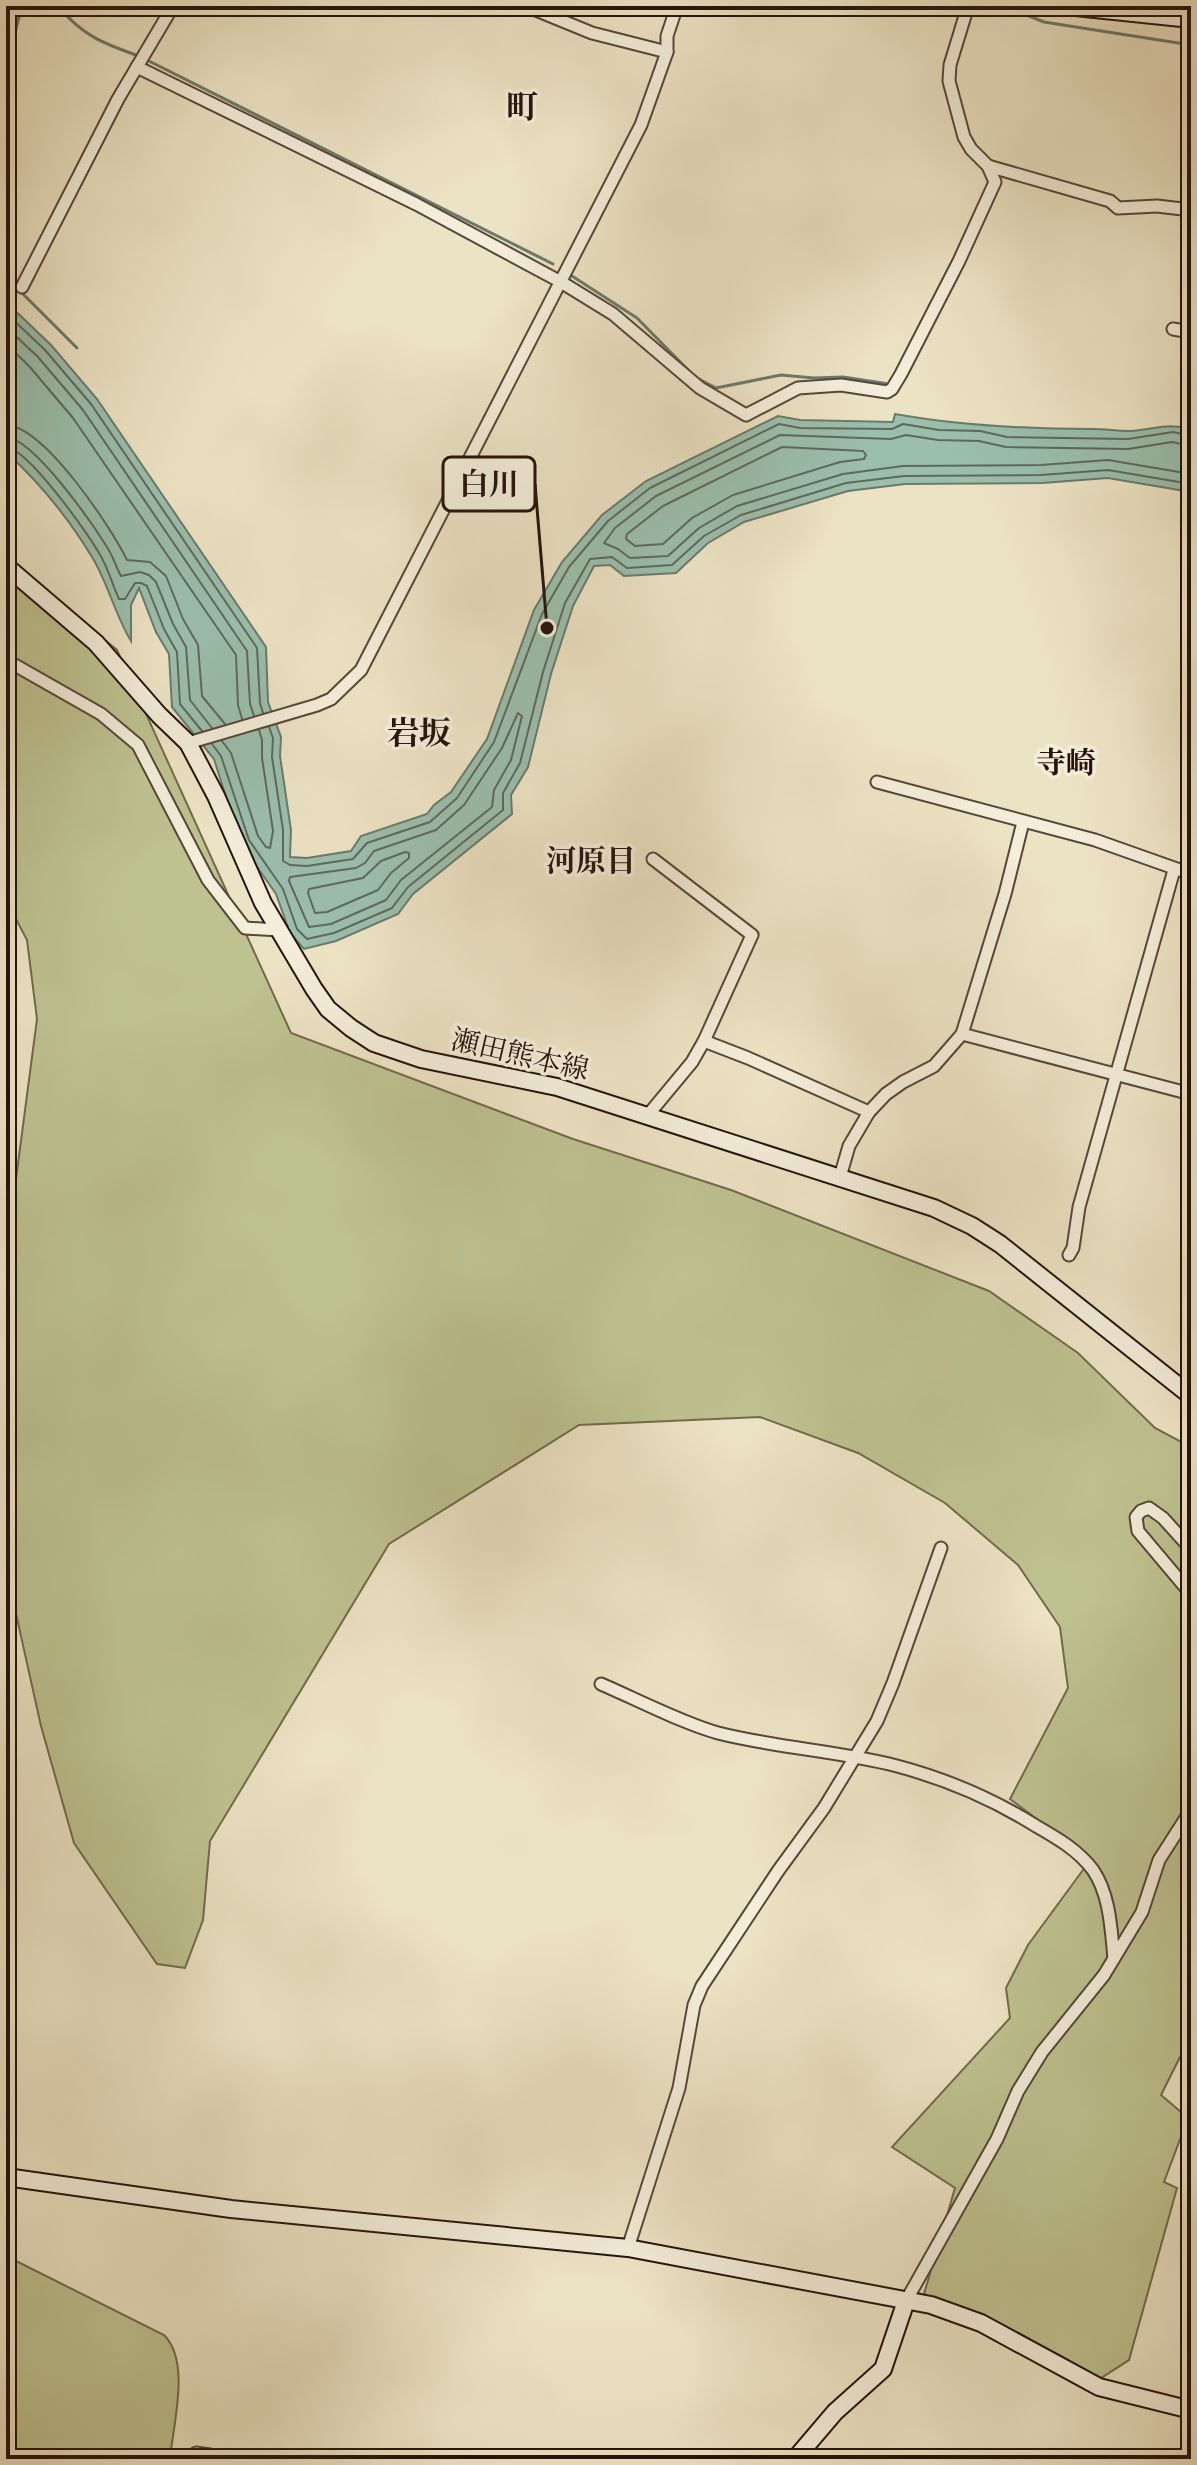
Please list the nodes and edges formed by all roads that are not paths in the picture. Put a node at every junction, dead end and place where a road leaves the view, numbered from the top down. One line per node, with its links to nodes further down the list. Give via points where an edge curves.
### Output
1 (173, 6): 8 (street)
2 (526, 6): 7 (street, via 592,33)
3 (677, 6): 7 (street)
4 (968, 6): 9 (street, via 949,81 964,137)
5 (1066, 6): 6 (main road)
6 (1191, 19)
7 (667, 52): 11 (street, via 641,125)
8 (137, 67): 11 (street); 12 (street)
9 (988, 166): 10 (street, via 1110,201 1118,208); 11 (street, via 993,189 901,374 887,392 841,385 798,388 743,415 700,388 613,314)
10 (1191, 210)
11 (561, 282): 17 (street, via 361,670 331,699 317,705)
12 (22, 287)
13 (1173, 329): 14 (street)
14 (1191, 332)
15 (6, 566): 17 (main road, 瀬田熊本線, via 96,643 159,715)
16 (6, 660): 23 (street, via 101,714 138,745 219,895 245,928)
17 (192, 742): 23 (main road, 瀬田熊本線)
18 (877, 782): 19 (street)
19 (1023, 822): 21 (street, via 1095,840); 24 (street)
20 (653, 859): 25 (street, via 752,935)
21 (1174, 870): 22 (street); 26 (street)
22 (1191, 874)
23 (279, 930): 29 (main road, 瀬田熊本線, via 328,1009 374,1043)
24 (962, 1034): 26 (street); 28 (street, via 934,1066 886,1094)
25 (704, 1041): 28 (street); 29 (street)
26 (1117, 1073): 27 (street); 31 (street)
27 (1191, 1094)
28 (869, 1112): 30 (street, via 849,1146)
29 (648, 1115): 30 (main road, 瀬田熊本線)
30 (840, 1177): 32 (main road, 瀬田熊本線, via 972,1226)
31 (1069, 1255)
32 (1191, 1396)
33 (941, 1548): 37 (street, via 893,1683)
34 (1191, 1549): 35 (street, via 1149,1508 1136,1517 1138,1531)
35 (1191, 1594)
36 (601, 1684): 37 (street, via 716,1732)
37 (856, 1757): 39 (street, via 963,1788 1064,1843 1103,1889); 41 (street, via 702,1986 679,2088)
38 (1191, 1810): 39 (street, via 1159,1860 1142,1912)
39 (1114, 1958): 42 (street, via 1018,2091 997,2139)
40 (6, 2177): 41 (main road, via 231,2209)
41 (628, 2248): 42 (main road)
42 (906, 2301): 43 (main road, via 981,2323 1099,2387); 46 (main road, via 883,2369 835,2412)
43 (1191, 2410)
44 (196, 2453): 45 (street)
45 (220, 2459)
46 (795, 2459)

